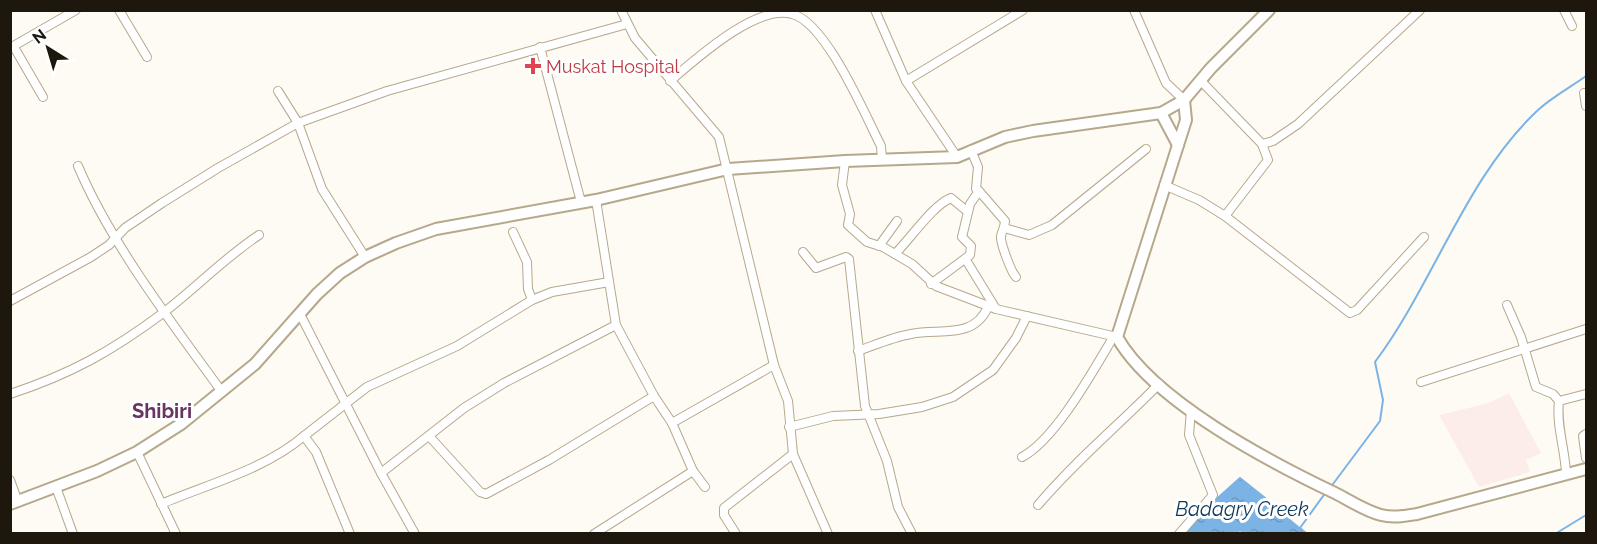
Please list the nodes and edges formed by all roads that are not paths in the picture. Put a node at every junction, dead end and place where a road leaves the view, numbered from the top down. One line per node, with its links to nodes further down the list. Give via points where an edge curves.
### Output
1 (76, 10): 12 (street)
2 (119, 10): 14 (street)
3 (621, 10): 10 (street)
4 (874, 10): 16 (street)
5 (1023, 10): 16 (street)
6 (1134, 10): 21 (street, via 1166,83)
7 (1269, 10): 17 (main road)
8 (1420, 10): 25 (street, via 1298,124)
9 (1564, 10): 11 (street)
10 (627, 24): 13 (street); 15 (street)
11 (1572, 26)
12 (12, 47): 20 (street)
13 (540, 47): 24 (street, via 387,91); 37 (street)
14 (147, 57)
15 (670, 81): 30 (street, via 732,30 768,16 792,14 816,28 828,45 880,146); 33 (street, via 719,136)
16 (906, 81): 29 (street)
17 (1201, 81): 21 (main road); 25 (street)
18 (278, 91): 24 (street)
19 (1584, 93): 22 (street)
20 (43, 98)
21 (1184, 100): 23 (main road); 26 (main road, via 1186,120)
22 (1587, 106)
23 (1161, 113): 26 (main road); 28 (main road, via 1033,130)
24 (298, 123): 44 (street, via 218,168); 49 (street, via 322,189)
25 (1262, 144): 39 (street, via 1268,160)
26 (1178, 145): 34 (main road)
27 (1146, 148): 41 (street, via 1052,225 1029,235)
28 (971, 150): 29 (main road); 35 (street, via 978,167 976,189)
29 (957, 157): 30 (main road)
30 (882, 160): 31 (main road)
31 (845, 161): 33 (main road); 46 (street, via 842,185 850,214 848,225 867,242)
32 (78, 166): 44 (street, via 91,197)
33 (728, 169): 36 (main road); 66 (street)
34 (1164, 185): 39 (street); 63 (main road)
35 (980, 191): 38 (street); 41 (street, via 1005,221)
36 (596, 200): 37 (main road); 52 (street)
37 (581, 202): 49 (main road, via 436,229)
38 (968, 212): 48 (street, via 951,198 947,200 927,216); 50 (street, via 962,237 971,246)
39 (1225, 216): 45 (street, via 1350,313)
40 (897, 221): 46 (street)
41 (1005, 228): 51 (street, via 1002,240 1008,268)
42 (513, 232): 54 (street, via 525,256)
43 (259, 235): 58 (street)
44 (117, 237): 55 (street, via 91,257); 58 (street)
45 (1424, 237)
46 (879, 246): 48 (street)
47 (803, 252): 65 (street, via 816,268 849,259)
48 (896, 254): 53 (street)
49 (365, 257): 59 (main road, via 340,273)
50 (966, 260): 53 (street); 57 (street)
51 (1016, 277)
52 (609, 282): 54 (street, via 552,292); 61 (street)
53 (931, 284): 57 (street)
54 (532, 300): 74 (street, via 457,346 367,387)
55 (10, 301)
56 (1507, 305): 64 (street)
57 (992, 308): 60 (street); 65 (street, via 976,325 964,329 912,333)
58 (164, 312): 69 (street); 70 (street, via 86,365)
59 (300, 314): 69 (main road, via 255,364); 74 (street)
60 (1027, 316): 63 (street); 76 (street, via 993,370 953,397 922,407)
61 (616, 324): 72 (street); 81 (street, via 504,383)
62 (1587, 329): 64 (street)
63 (1116, 336): 68 (main road); 84 (street, via 1064,415)
64 (1524, 349): 67 (street); 73 (street, via 1536,387 1553,394)
65 (858, 351): 76 (street)
66 (774, 365): 77 (street); 78 (street, via 788,401)
67 (1421, 382)
68 (1159, 384): 75 (main road); 95 (street, via 1069,468)
69 (222, 392): 82 (main road)
70 (10, 394)
71 (1587, 394): 73 (street)
72 (654, 396): 77 (street); 81 (street, via 486,494)
73 (1558, 401): 89 (street)
74 (346, 404): 80 (street); 88 (street)
75 (1191, 410): 89 (main road, via 1298,476 1380,515 1397,517); 104 (street, via 1189,435 1213,495)
76 (868, 414): 78 (street, via 833,416); 103 (street, via 887,460 898,507)
77 (672, 423): 87 (street)
78 (789, 427): 83 (street)
79 (1587, 434): 85 (street, via 1583,436)
80 (304, 436): 94 (street, via 242,472); 98 (street, via 316,452)
81 (429, 436): 88 (street)
82 (137, 452): 91 (main road); 94 (street)
83 (793, 454): 101 (street, via 724,508); 102 (street)
84 (1022, 457)
85 (1587, 458)
86 (1587, 468): 89 (main road)
87 (693, 471): 92 (street); 100 (street)
88 (381, 473): 99 (street)
89 (1566, 473)
90 (10, 480): 93 (street)
91 (56, 487): 93 (main road); 96 (street)
92 (705, 487)
93 (14, 503)
94 (161, 504): 97 (street)
95 (1038, 505)
96 (73, 534)
97 (176, 534)
98 (350, 534)
99 (415, 534)
100 (594, 534)
101 (736, 534)
102 (828, 534)
103 (912, 534)
104 (1179, 534)

